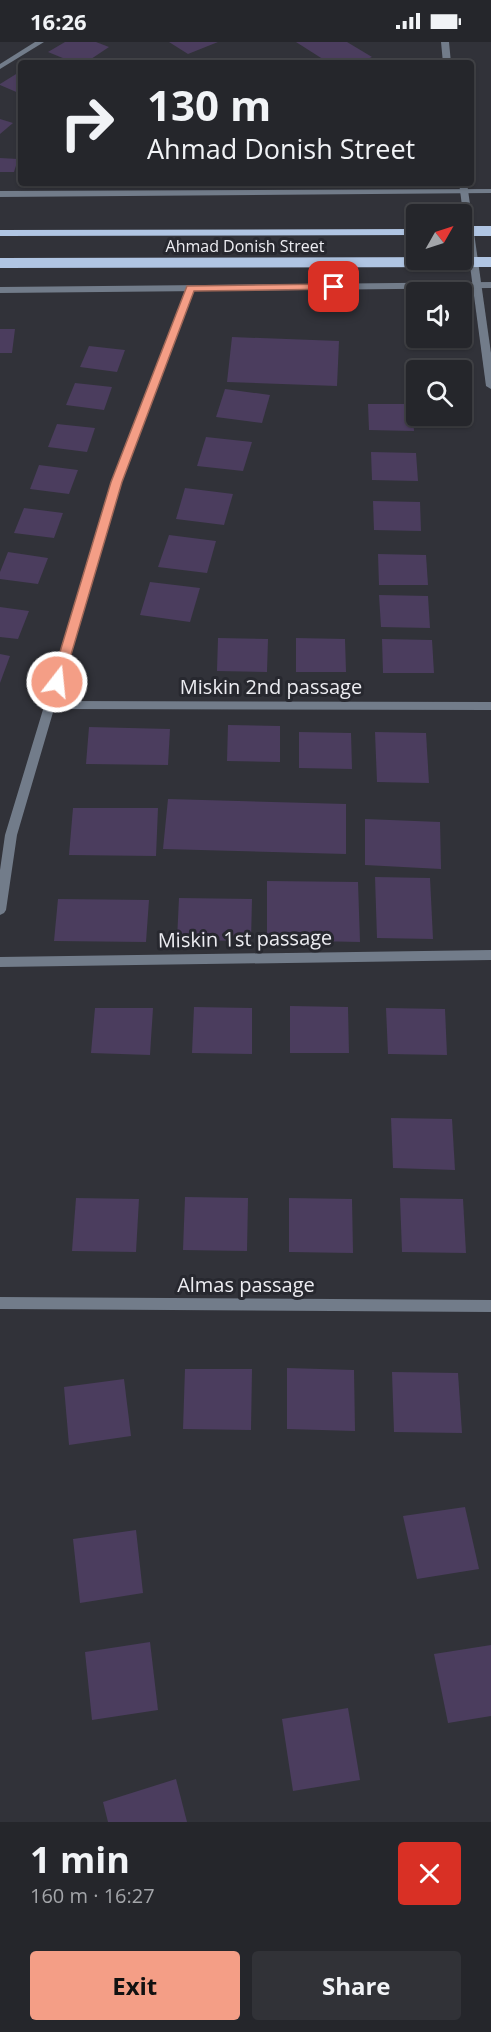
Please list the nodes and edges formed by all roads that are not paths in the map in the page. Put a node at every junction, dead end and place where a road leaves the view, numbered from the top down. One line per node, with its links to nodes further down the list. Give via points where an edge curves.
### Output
1 (40, 42): 4 (street)
2 (445, 42): 3 (street)
3 (447, 60)
4 (0, 67)
5 (463, 187): 6 (street); 7 (street); 14 (street)
6 (491, 191)
7 (0, 194)
8 (472, 231): 9 (main road, bridge)
9 (491, 231)
10 (406, 232): 11 (main road, Ahmad Donish Street)
11 (0, 233)
12 (491, 262): 13 (main road, Ahmad Donish Street, bridge)
13 (0, 263)
14 (478, 285): 15 (street); 16 (street); 18 (street)
15 (491, 285)
16 (190, 288): 17 (street); 19 (street, via 117,482)
17 (0, 290)
18 (491, 386)
19 (51, 705): 20 (street, Miskin 2nd passage); 21 (street, via 11,835)
20 (491, 706)
21 (0, 909)
22 (491, 955): 23 (street, Miskin 1st passage)
23 (0, 962)
24 (0, 1303): 25 (street, Almas passage)
25 (491, 1306)

